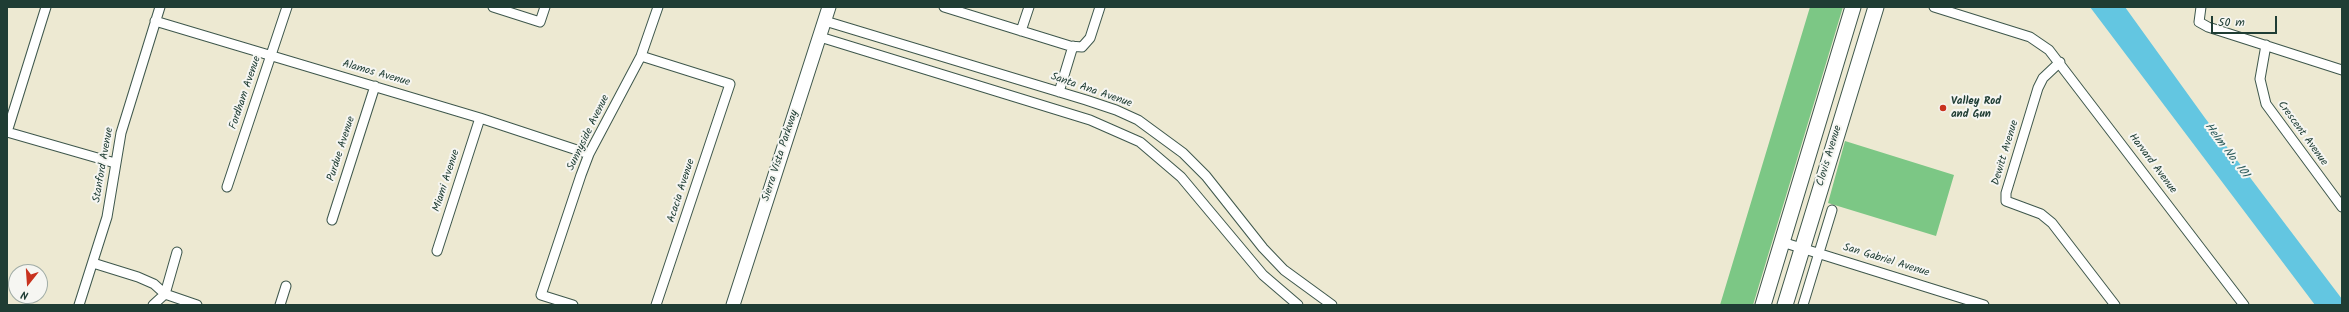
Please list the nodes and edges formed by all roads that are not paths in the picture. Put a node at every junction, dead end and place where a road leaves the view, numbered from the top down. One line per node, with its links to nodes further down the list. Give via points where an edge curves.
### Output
1 (46, 7): 29 (street)
2 (160, 7): 16 (street, Stanford Avenue)
3 (287, 7): 22 (street, Fordham Avenue)
4 (493, 7): 5 (street, via 540,22)
5 (545, 7)
6 (658, 7): 23 (street, Sunnyside Avenue)
7 (829, 7): 17 (main road, Sierra Vista Parkway)
8 (944, 7): 15 (street)
9 (1029, 7): 18 (street)
10 (1100, 7): 21 (street, via 1090,38 1082,47)
11 (1853, 7): 36 (main road, Clovis Avenue)
12 (1876, 7): 37 (main road, Clovis Avenue)
13 (1934, 7): 24 (street, Harvard Avenue, via 2038,40)
14 (2201, 7): 20 (street, via 2199,22)
15 (962, 10): 18 (street)
16 (155, 21): 22 (street, Alamos Avenue); 31 (street, Stanford Avenue, via 121,133)
17 (825, 21): 19 (main road, Sierra Vista Parkway); 27 (street, Santa Ana Avenue)
18 (1021, 31): 21 (street)
19 (820, 37): 50 (main road, Sierra Vista Parkway); 51 (street, via 1090,120 1140,142 1182,177 1263,275)
20 (2266, 45): 25 (street); 33 (street, Crescent Avenue, via 2260,79 2266,104)
21 (1073, 46): 27 (street)
22 (271, 56): 26 (street, Alamos Avenue); 32 (street, Fordham Avenue)
23 (640, 56): 30 (street, Sunnyside Avenue); 49 (street, Acacia Avenue, via 730,84)
24 (2060, 62): 57 (street, Dewitt Avenue, via 2043,78 2038,88 2006,193 2006,201 2041,214 2052,223); 58 (street, Harvard Avenue)
25 (2342, 70)
26 (375, 86): 28 (street, Alamos Avenue); 35 (street, Purdue Avenue)
27 (1059, 92): 52 (street, Santa Ana Avenue, via 1116,110 1169,141 1206,176 1263,248 1284,270)
28 (480, 118): 30 (street, Alamos Avenue); 38 (street, Miami Avenue)
29 (7, 132): 31 (street)
30 (589, 154): 48 (street, Sunnyside Avenue, via 542,295)
31 (115, 163): 41 (street, Stanford Avenue, via 107,216)
32 (227, 187)
33 (2342, 207)
34 (1832, 210): 40 (street)
35 (332, 220)
36 (1782, 242): 37 (street, San Gabriel Avenue); 53 (main road, Clovis Avenue)
37 (1802, 248): 40 (street, San Gabriel Avenue); 54 (main road, Clovis Avenue)
38 (437, 251)
39 (177, 252): 43 (street)
40 (1819, 253): 55 (street); 56 (street, San Gabriel Avenue)
41 (92, 263): 43 (street, via 138,276 154,284); 44 (street, Stanford Avenue)
42 (286, 286): 47 (street)
43 (165, 294): 45 (street); 46 (street)
44 (79, 305)
45 (153, 305)
46 (197, 305)
47 (280, 305)
48 (573, 305)
49 (656, 305)
50 (733, 305)
51 (1298, 305)
52 (1332, 305)
53 (1763, 305)
54 (1785, 305)
55 (1803, 305)
56 (1983, 305)
57 (2115, 305)
58 (2244, 305)

